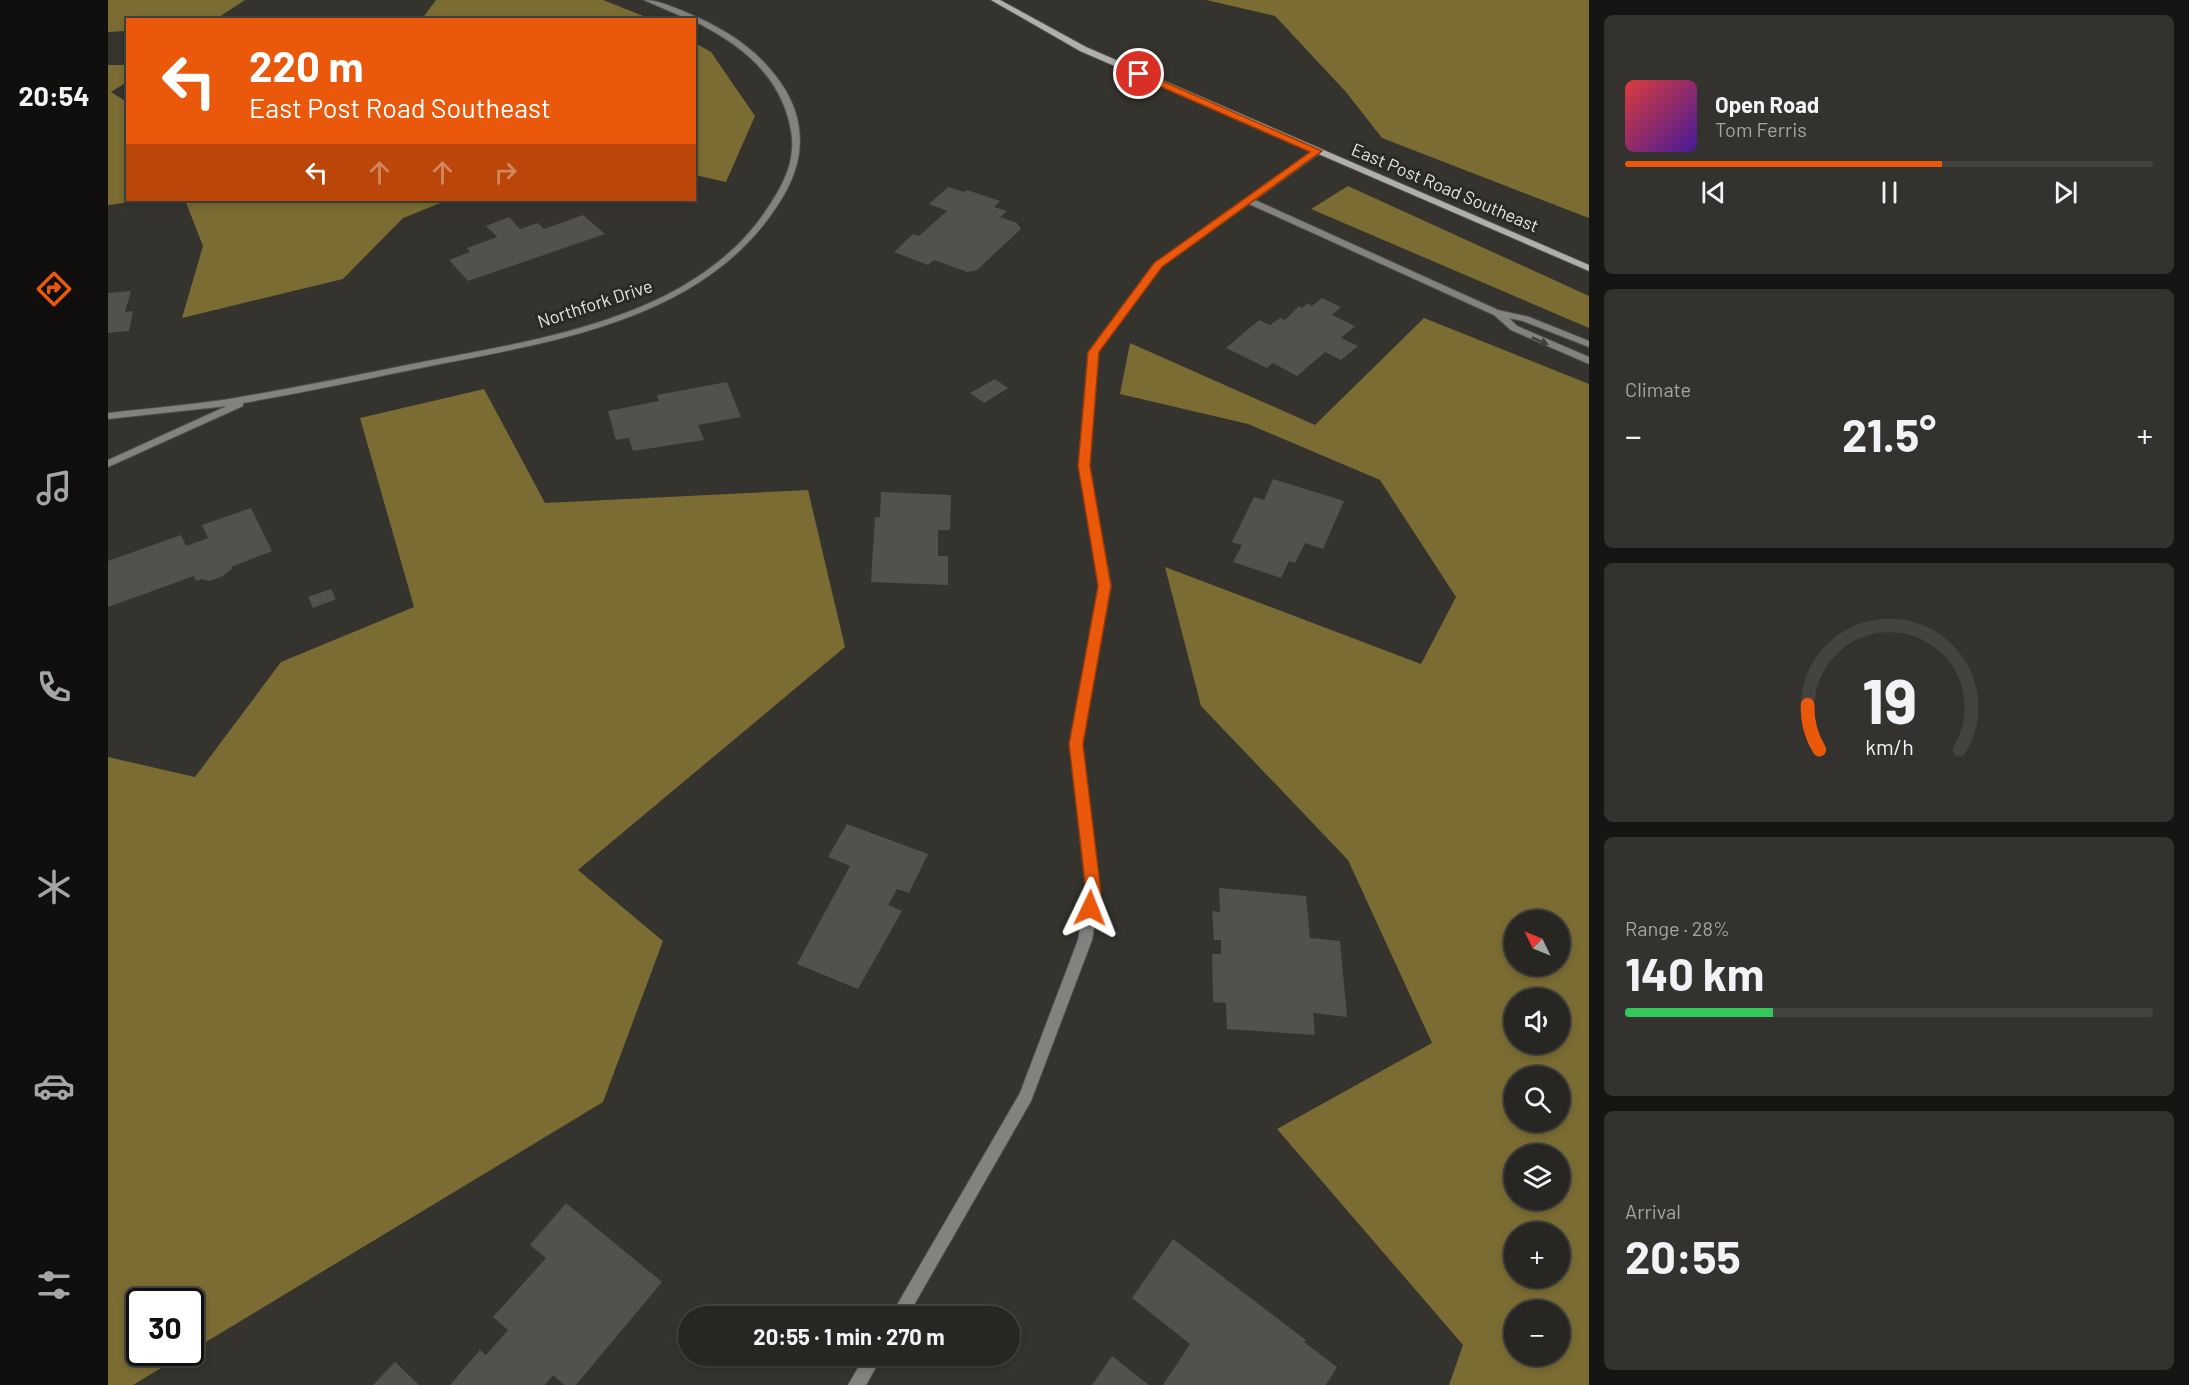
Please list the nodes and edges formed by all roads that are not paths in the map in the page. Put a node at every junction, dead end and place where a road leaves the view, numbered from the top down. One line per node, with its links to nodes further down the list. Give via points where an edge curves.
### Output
1 (648, 0): 3 (street, Northfork Drive)
2 (994, 0): 5 (main road, East Post Road Southeast, via 1083,49)
3 (695, 18)
4 (696, 19): 11 (street, Northfork Drive, via 749,50 778,82 788,100 796,135 796,160 786,185 766,220 741,246 704,276 657,303 576,332)
5 (1317, 151): 6 (street); 7 (main road, East Post Road Southeast)
6 (1250, 201): 8 (street); 14 (street, via 1158,265 1093,352 1084,466 1105,586 1076,744 1093,892 1085,940 1026,1096)
7 (1589, 268)
8 (1496, 313): 9 (street, via 1526,319); 10 (street, one-way to 10, via 1514,328)
9 (1589, 344)
10 (1589, 361)
11 (251, 399): 12 (street, Northfork Drive); 13 (street, Northfork Drive)
12 (108, 416)
13 (108, 464)
14 (904, 1306)
15 (868, 1366): 16 (street)
16 (856, 1385)

